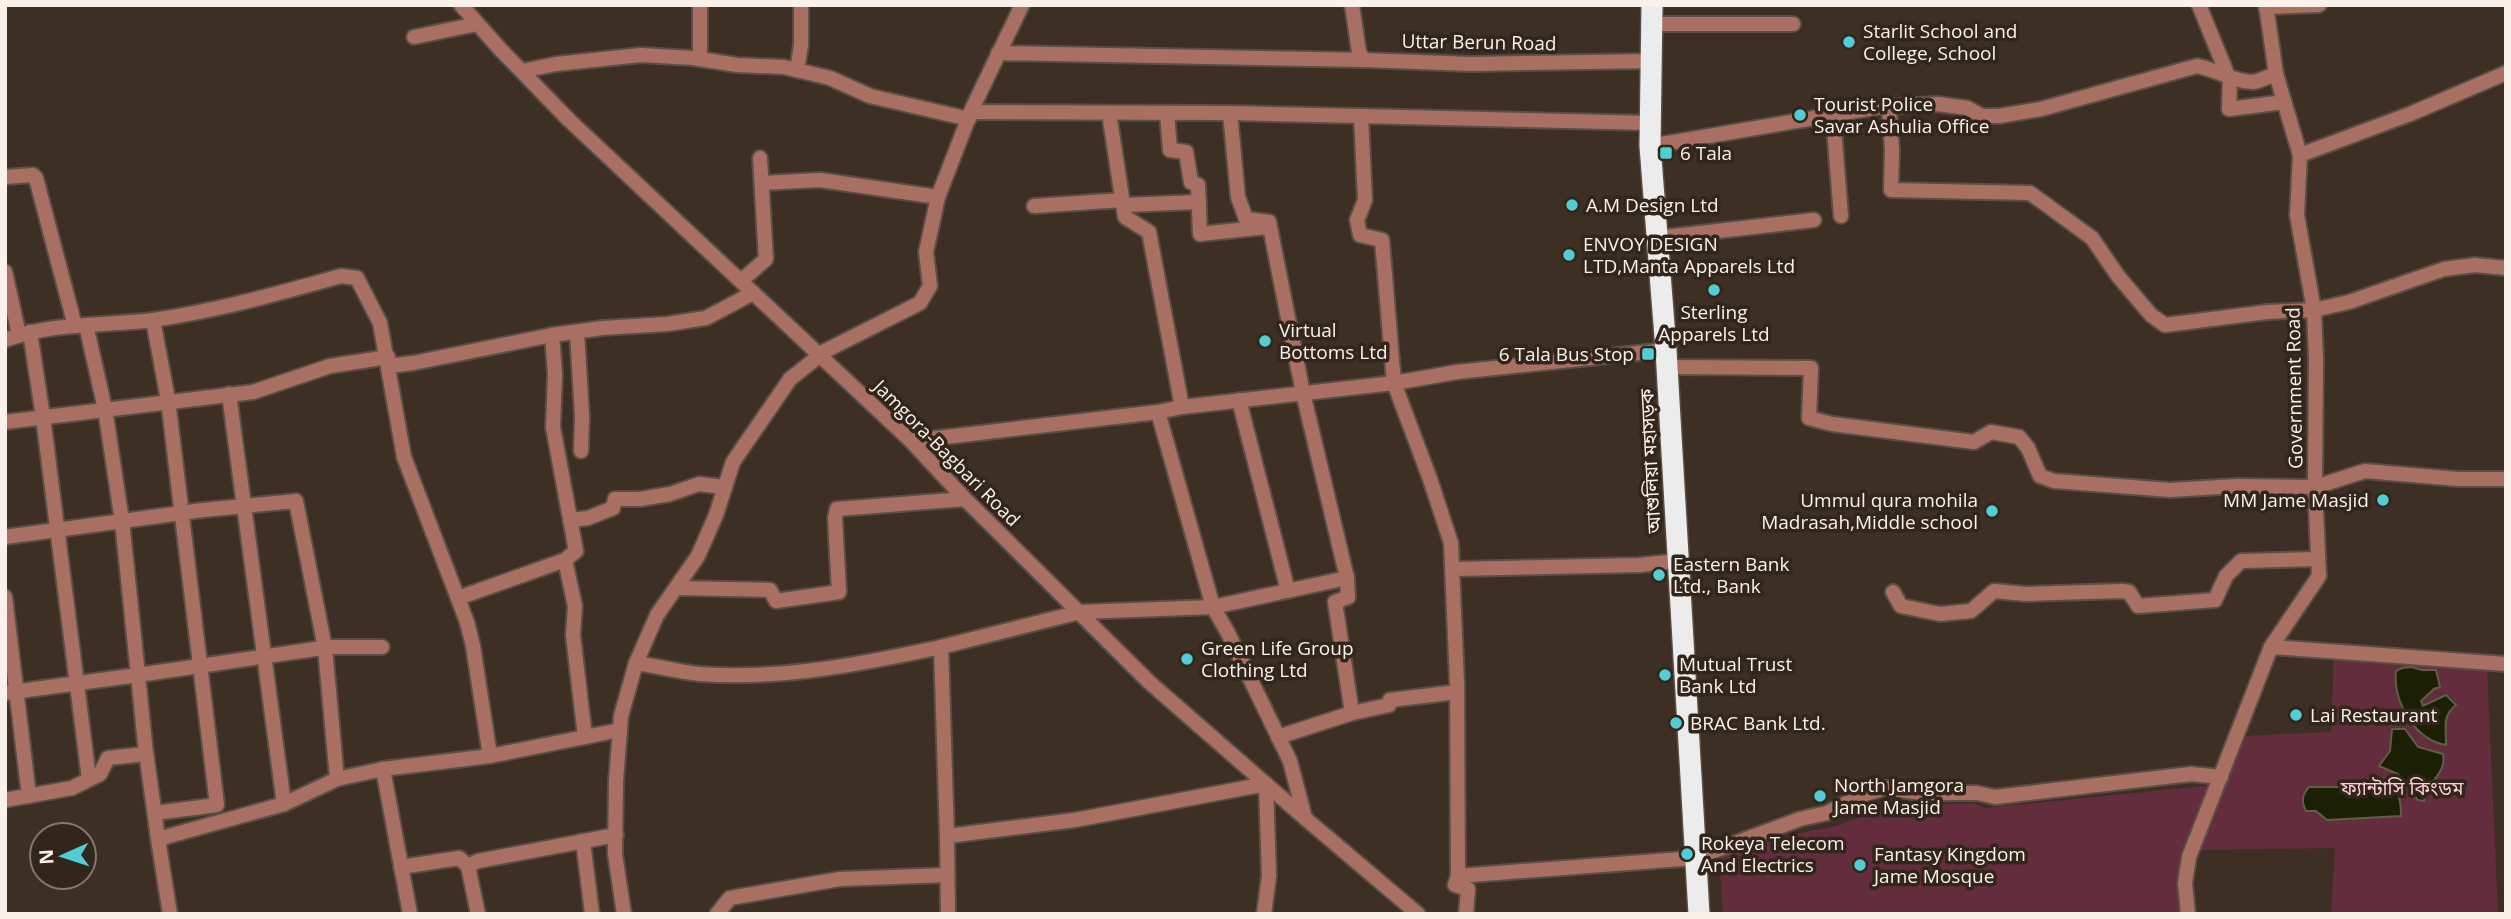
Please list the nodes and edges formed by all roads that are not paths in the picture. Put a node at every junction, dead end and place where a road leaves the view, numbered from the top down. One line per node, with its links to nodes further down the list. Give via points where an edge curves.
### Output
1 (461, 5): 10 (street, Jamgora-Bagbari Road)
2 (700, 5): 14 (street)
3 (801, 5): 17 (street)
4 (1022, 5): 13 (street)
5 (1352, 5): 15 (street)
6 (2199, 5): 21 (street)
7 (2319, 5): 8 (street)
8 (2266, 6): 19 (street, Government Road)
9 (1652, 15): 11 (street); 16 (highway, আশুলিয়া মহাসড়ক)
10 (477, 24): 12 (street); 18 (street, Jamgora-Bagbari Road)
11 (1793, 24)
12 (414, 37)
13 (998, 53): 15 (street, Uttar Berun Road); 27 (street)
14 (700, 59): 17 (street); 18 (street, via 640,55)
15 (1364, 60): 16 (street, Uttar Berun Road, via 1472,64)
16 (1650, 61): 30 (highway, আশুলিয়া মহাসড়ক)
17 (797, 70): 27 (street, via 830,78 870,96)
18 (522, 71): 46 (street, Jamgora-Bagbari Road)
19 (2276, 74): 21 (street, via 2255,82); 22 (street, Government Road)
20 (2506, 74): 32 (street)
21 (2229, 77): 22 (street, via 2229,109); 23 (street, via 2197,66 1999,116 1938,104)
22 (2284, 102): 32 (street, Government Road)
23 (1889, 107): 29 (street); 48 (street, via 1891,190 2030,192 2092,237 2126,285 2165,325)
24 (1109, 113): 25 (street); 27 (street); 38 (street)
25 (1167, 113): 26 (street); 37 (street, via 1170,150 1186,152)
26 (1230, 113): 28 (street); 42 (street, via 1238,197 1246,219 1269,222)
27 (970, 115): 36 (street)
28 (1361, 116): 30 (street); 57 (street, via 1365,200 1357,220 1360,235 1382,240)
29 (1833, 116): 31 (street); 40 (street)
30 (1650, 123): 31 (highway, আশুলিয়া মহাসড়ক)
31 (1650, 146): 43 (highway, আশুলিয়া মহাসড়ক)
32 (2301, 155): 48 (street, Government Road, via 2297,215)
33 (760, 158): 35 (street)
34 (5, 177): 50 (street, via 36,178)
35 (762, 183): 36 (street, via 820,180); 46 (street, via 766,259)
36 (938, 197): 54 (street, via 926,253 930,286 920,303)
37 (1199, 202): 38 (street); 42 (street, via 1200,234)
38 (1122, 203): 39 (street); 62 (street, via 1125,217 1149,232)
39 (1034, 206)
40 (1840, 216)
41 (1814, 220): 43 (street)
42 (1270, 227): 58 (street)
43 (1656, 238): 55 (highway, আশুলিয়া মহাসড়ক)
44 (2506, 268): 48 (street, via 2444,269)
45 (5, 272): 53 (street)
46 (741, 281): 47 (street, Jamgora-Bagbari Road)
47 (753, 293): 51 (street, via 706,318); 54 (street, Jamgora-Bagbari Road)
48 (2314, 310): 70 (street, Government Road)
49 (153, 320): 50 (street); 56 (street, via 341,275 353,276 380,323); 60 (street)
50 (80, 325): 53 (street); 63 (street)
51 (577, 332): 52 (street); 68 (street)
52 (552, 335): 56 (street, via 413,363); 75 (street, via 553,427)
53 (18, 336): 65 (street)
54 (817, 355): 67 (street, Jamgora-Bagbari Road); 71 (street, via 790,379 733,462)
55 (1666, 358): 57 (street, via 1457,372); 70 (street, via 1811,368 1809,418 1974,442 1991,432 2019,437 2040,477 2054,481 2170,489); 81 (highway, আশুলিয়া মহাসড়ক)
56 (388, 361): 59 (street, via 331,366); 88 (street, via 404,457)
57 (1394, 383): 58 (street); 82 (street, via 1451,543)
58 (1303, 393): 61 (street); 83 (street)
59 (229, 394): 60 (street); 73 (street)
60 (168, 400): 63 (street); 74 (street)
61 (1239, 400): 62 (street); 85 (street)
62 (1182, 407): 64 (street)
63 (105, 409): 65 (street); 76 (street)
64 (1158, 412): 67 (street); 89 (street)
65 (43, 417): 66 (street); 77 (street)
66 (5, 422)
67 (911, 441): 72 (street, Jamgora-Bagbari Road)
68 (581, 450)
69 (2506, 479): 70 (street, via 2365,471)
70 (2315, 486): 79 (street, Government Road)
71 (725, 487): 75 (street, via 699,484 650,497 615,499 613,508 588,519); 84 (street, via 698,556)
72 (965, 499): 84 (street, via 837,509 839,592 776,601 770,590); 90 (street, Jamgora-Bagbari Road)
73 (243, 505): 74 (street); 93 (street, via 296,501); 95 (street)
74 (181, 513): 76 (street); 98 (street)
75 (570, 520): 80 (street, via 576,551)
76 (122, 521): 77 (street); 99 (street)
77 (58, 530): 78 (street); 100 (street)
78 (5, 537)
79 (2318, 559): 86 (street, via 2241,561 2226,576 2215,600 2163,606 2138,606 2129,592 2122,591 1994,591 1971,611 1940,614 1902,606); 92 (street, Government Road, via 2319,576)
80 (565, 560): 88 (street); 105 (street, via 575,606 573,635)
81 (1678, 561): 82 (street); 124 (highway, আশুলিয়া মহাসড়ক)
82 (1453, 569): 102 (street)
83 (1347, 578): 85 (street); 103 (street, via 1348,597 1335,602)
84 (676, 588): 96 (street, via 657,615)
85 (1288, 591): 89 (street)
86 (1893, 592)
87 (5, 597): 101 (street)
88 (458, 598): 108 (street, via 473,646)
89 (1213, 607): 90 (street); 106 (street)
90 (1080, 612): 94 (street); 113 (street, Jamgora-Bagbari Road, via 1149,682)
91 (382, 647): 93 (street)
92 (2271, 647): 97 (street); 110 (street, Government Road)
93 (325, 648): 95 (street); 112 (street)
94 (941, 648): 96 (street, via 859,664 763,675 699,674); 121 (street)
95 (264, 655): 98 (street); 116 (street)
96 (636, 663): 104 (street)
97 (2506, 664)
98 (200, 666): 99 (street); 117 (street, via 216,805)
99 (138, 675): 100 (street); 107 (street)
100 (78, 683): 101 (street); 111 (street)
101 (11, 692): 114 (street)
102 (1457, 692): 103 (street, via 1390,700 1389,705); 128 (street)
103 (1352, 713): 106 (street)
104 (620, 730): 105 (street); 120 (street)
105 (585, 737): 108 (street)
106 (1278, 737): 118 (street, via 1290,761)
107 (146, 752): 111 (street, via 108,758 100,774); 117 (street)
108 (490, 756): 109 (street)
109 (383, 769): 112 (street); 126 (street)
110 (2221, 776): 124 (street, via 2191,774 1995,797 1885,788); 140 (street, Government Road, via 2189,857 2185,883)
111 (89, 779): 114 (street, via 72,788)
112 (337, 779): 116 (street)
113 (1266, 784): 118 (street, Jamgora-Bagbari Road); 121 (street, via 1075,820); 136 (street, via 1269,876)
114 (29, 796): 115 (street)
115 (5, 800)
116 (284, 804): 122 (street)
117 (155, 813): 122 (street)
118 (1306, 819): 137 (street, Jamgora-Bagbari Road)
119 (216, 822): 122 (street)
120 (615, 835): 123 (street); 133 (street)
121 (947, 836): 127 (street)
122 (159, 839): 129 (street)
123 (583, 841): 125 (street); 132 (street)
124 (1695, 858): 128 (street); 139 (highway, আশুলিয়া মহাসড়ক)
125 (468, 866): 126 (street, via 459,858); 131 (street)
126 (401, 867): 130 (street)
127 (947, 875): 134 (street, via 840,879 730,898); 135 (street)
128 (1458, 876): 138 (street, via 1455,885 1468,889)
129 (170, 914)
130 (411, 914)
131 (478, 914)
132 (592, 914)
133 (624, 914)
134 (717, 914)
135 (948, 914)
136 (1264, 914)
137 (1418, 914)
138 (1466, 914)
139 (1699, 914)
140 (2188, 914)

